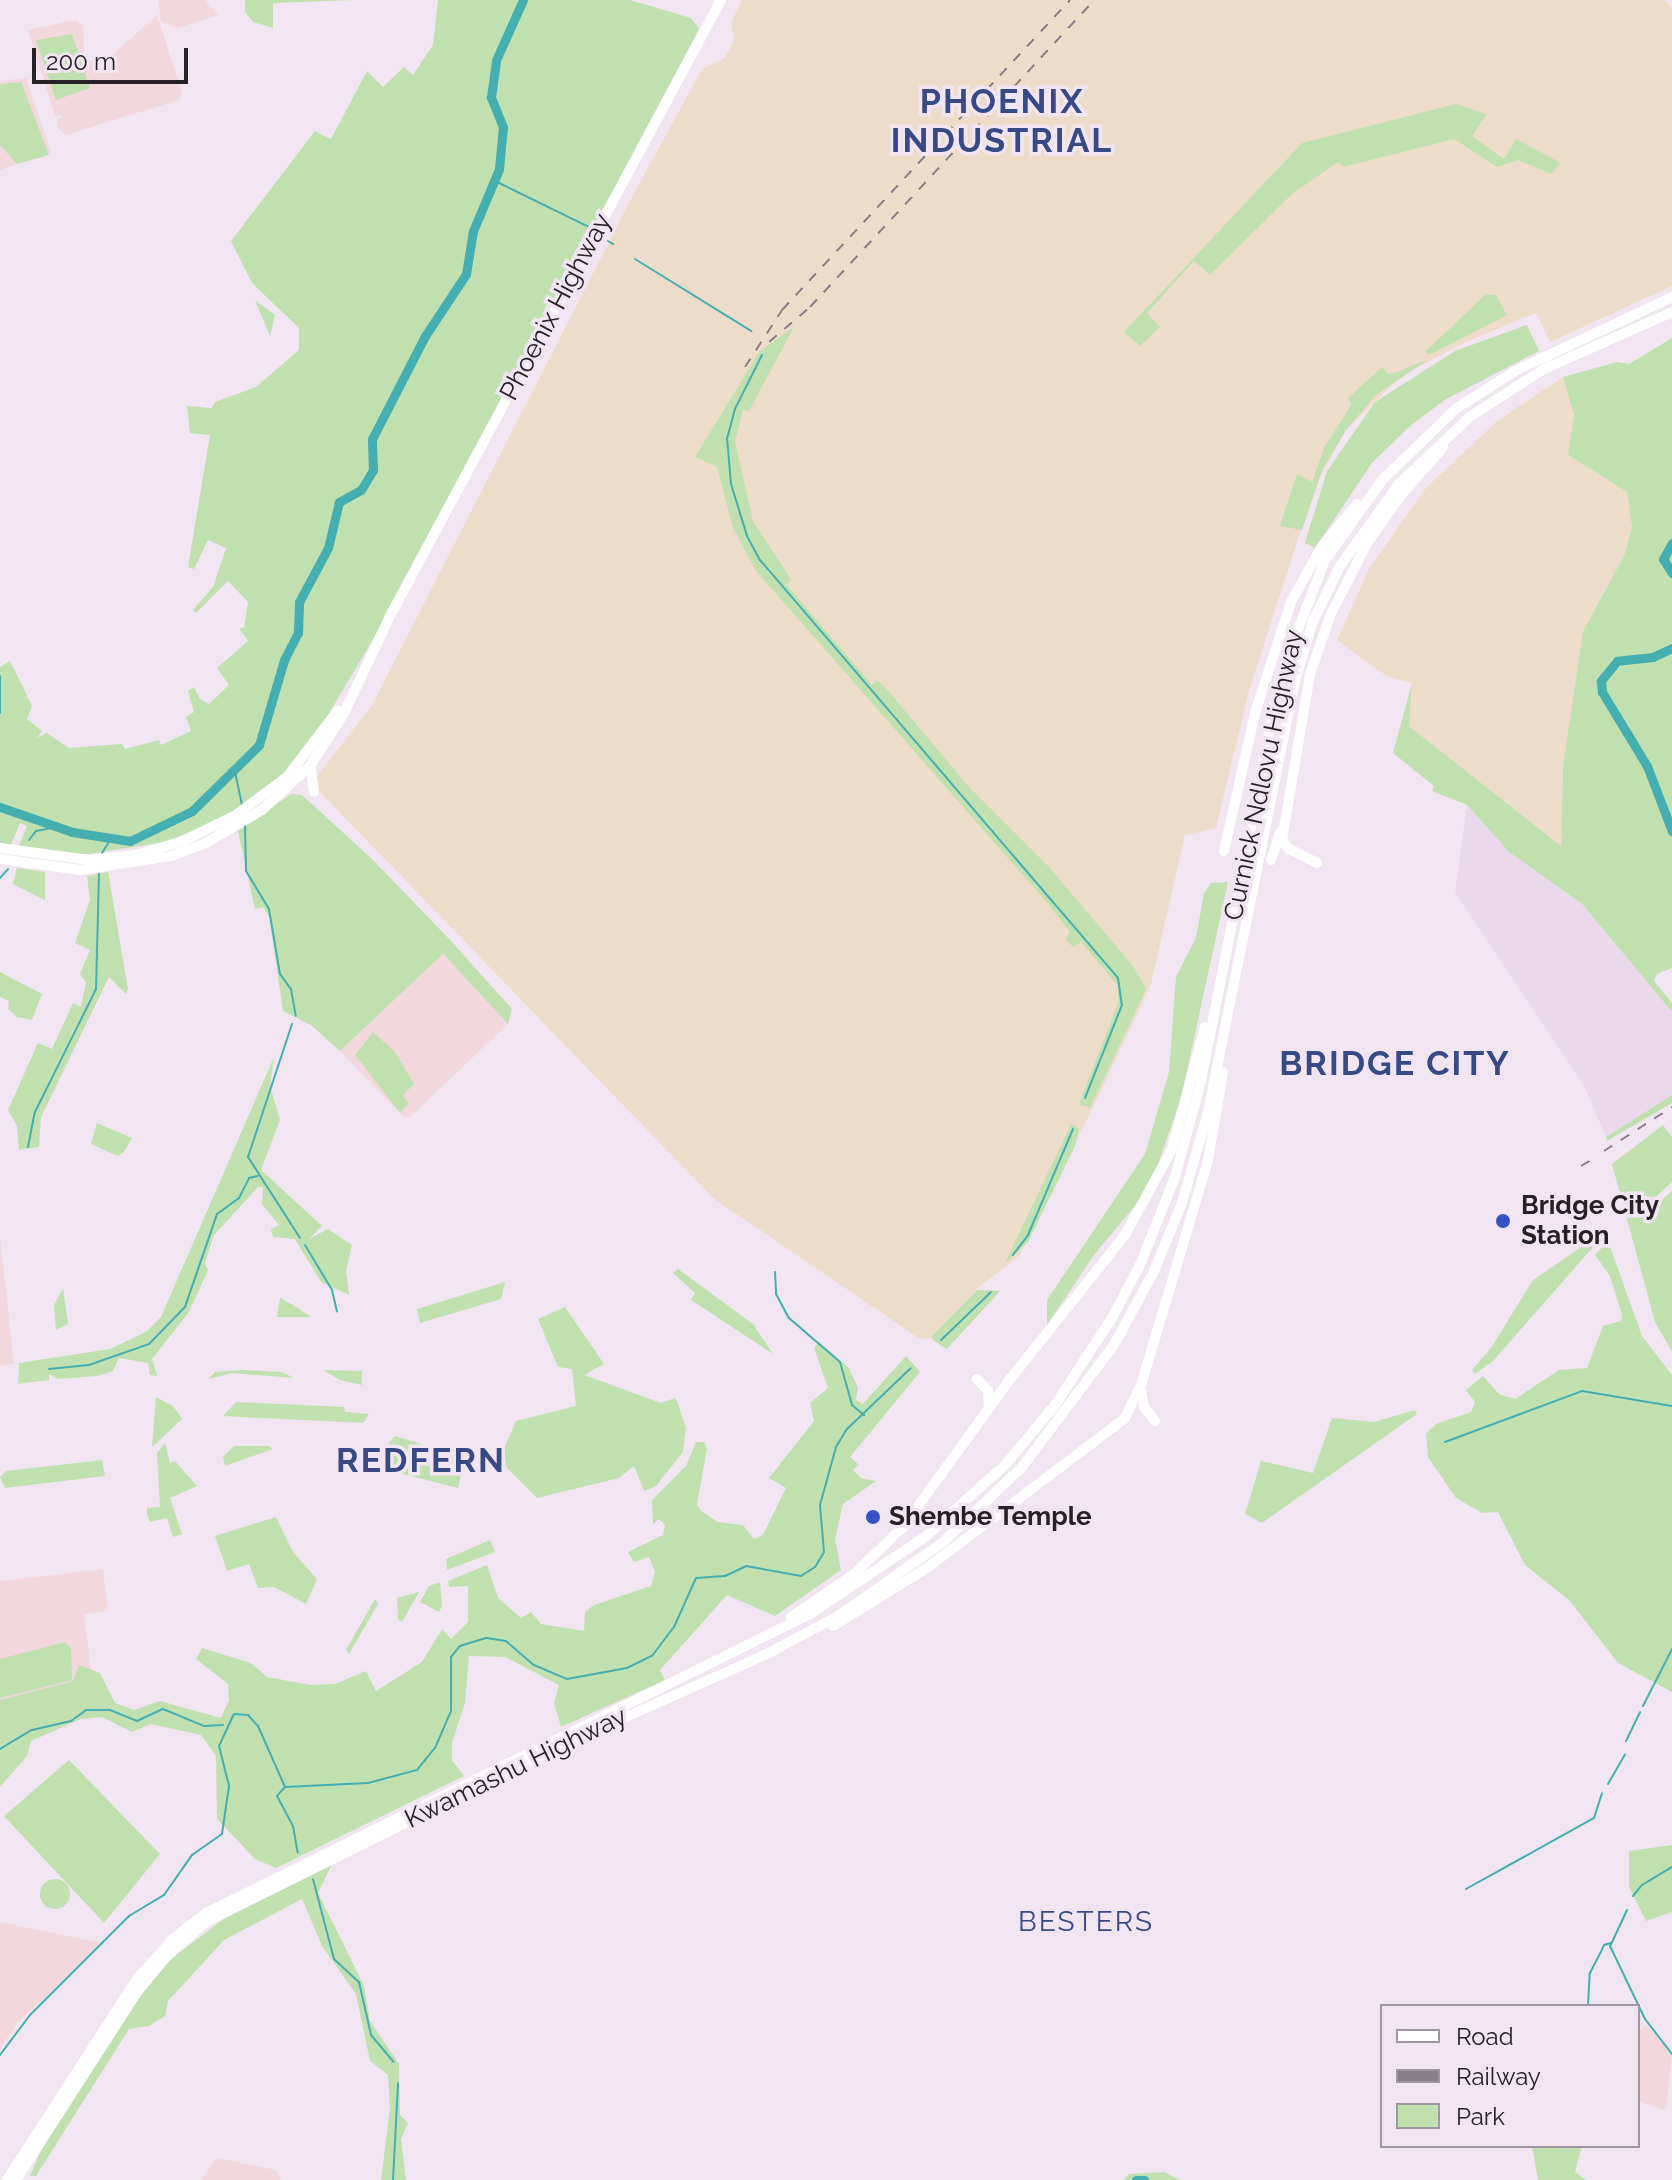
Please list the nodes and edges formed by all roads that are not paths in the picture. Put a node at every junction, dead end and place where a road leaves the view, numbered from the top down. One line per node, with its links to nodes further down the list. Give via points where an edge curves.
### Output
1 (721, 0): 5 (main road, Phoenix Highway)
2 (1672, 297): 4 (main road, Curnick Ndlovu Highway, via 1481,392 1420,439)
3 (1672, 315): 9 (main road, via 1563,365 1496,403 1447,443 1401,495 1356,563 1324,631 1305,697); 16 (main road, Curnick Ndlovu Highway, via 1544,369 1503,394 1437,445 1349,550 1313,621 1295,681)
4 (1366, 500): 11 (main road, via 1337,523 1291,602 1255,713); 15 (main road, Curnick Ndlovu Highway, via 1325,560 1290,640)
5 (391, 614): 6 (main road, Phoenix Highway, via 344,713); 7 (main road, Phoenix Highway)
6 (315, 759): 7 (main road, Phoenix Highway); 8 (main road, via 308,778)
7 (296, 775): 10 (main road, Phoenix Highway, via 236,815 164,847 89,860); 12 (main road, Phoenix Highway, via 241,823 171,856 80,870)
8 (314, 792)
9 (1285, 815): 13 (main road); 14 (main road, via 1286,847)
10 (0, 848)
11 (1224, 851)
12 (0, 859)
13 (1271, 860)
14 (1317, 863)
15 (1230, 933): 19 (main road, Curnick Ndlovu Highway, via 1178,1168 1129,1287); 20 (main road, via 1193,1082 1158,1180 1119,1243)
16 (1231, 1006): 18 (main road, via 1208,1160); 21 (main road, Curnick Ndlovu Highway, via 1200,1144 1172,1229 1140,1298)
17 (977, 1379): 20 (main road, via 988,1391)
18 (1141, 1385): 22 (main road, via 1144,1407); 23 (main road, via 1119,1424 927,1568 856,1614)
19 (1055, 1405): 24 (main road, Kwamashu Highway, via 1006,1464 925,1537 834,1600)
20 (989, 1410): 24 (main road, via 930,1495 875,1555 809,1606)
21 (1069, 1410): 23 (main road, Kwamashu Highway, via 1004,1487 942,1543 838,1616)
22 (1155, 1421)
23 (765, 1655): 26 (main road, Kwamashu Highway, via 578,1737 206,1922 138,1991)
24 (724, 1657): 25 (main road, Kwamashu Highway, via 236,1896 188,1927 137,1979)
25 (7, 2180)
26 (16, 2180)

